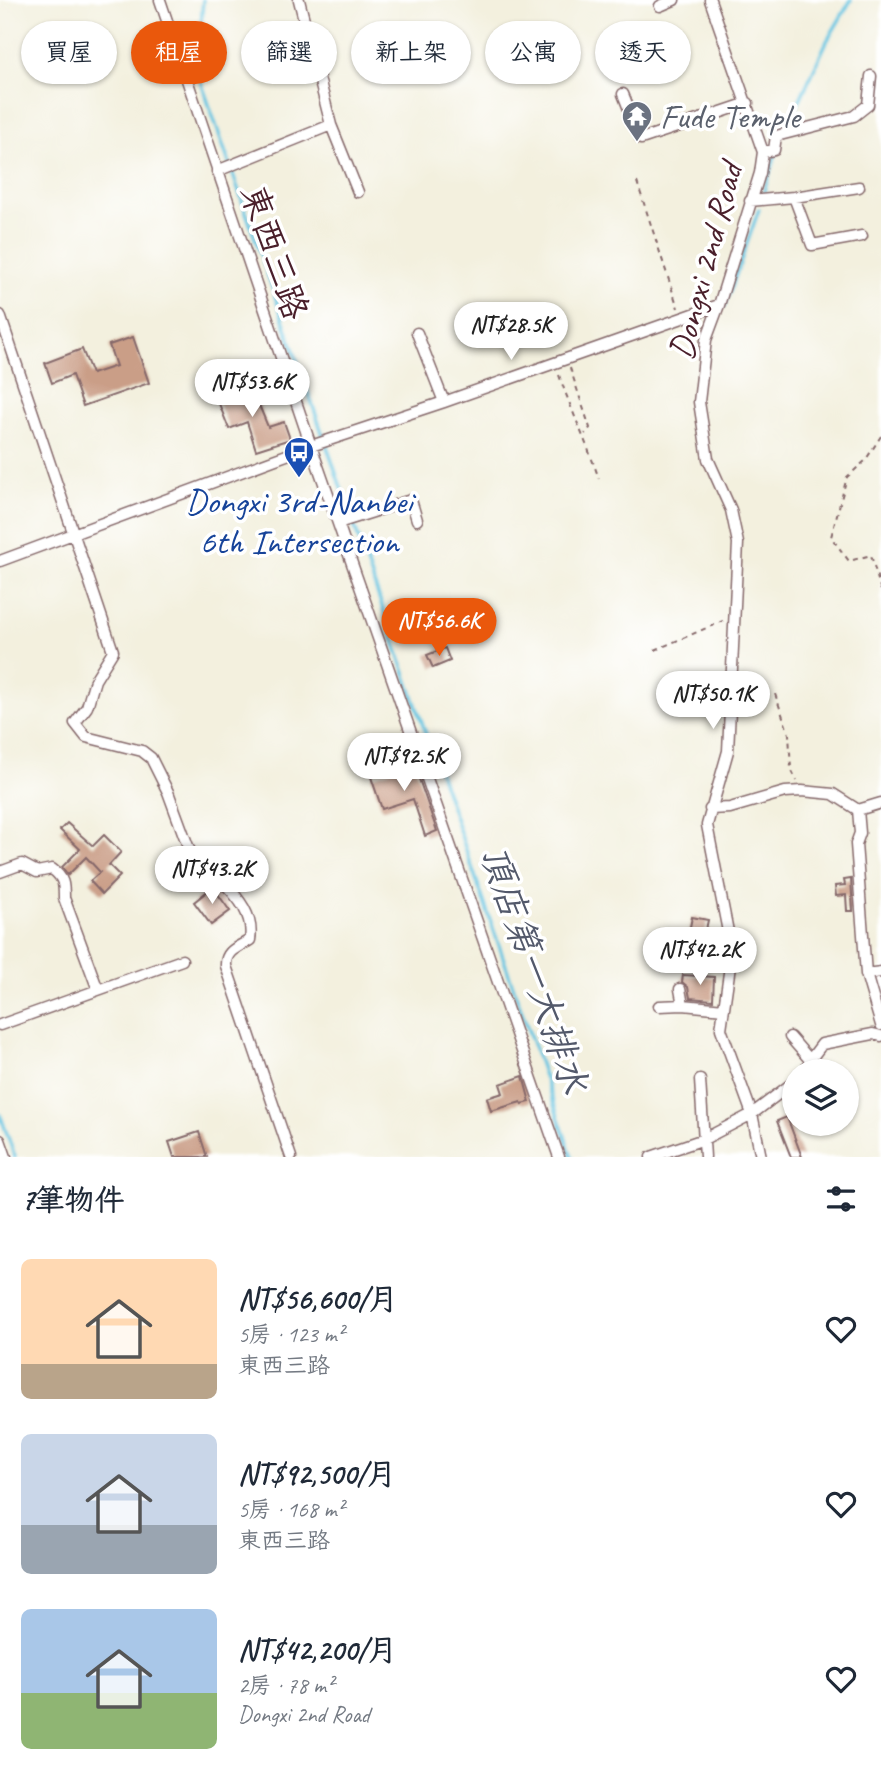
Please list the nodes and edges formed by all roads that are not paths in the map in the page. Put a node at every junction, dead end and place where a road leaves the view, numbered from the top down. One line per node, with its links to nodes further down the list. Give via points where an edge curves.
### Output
1 (160, 0): 11 (street, 東西三路)
2 (299, 0): 9 (street)
3 (674, 0): 5 (street)
4 (710, 0): 8 (street, Dongxi 2nd Road)
5 (660, 6)
6 (871, 76): 10 (street, via 868,106 854,116 776,136 774,150)
7 (623, 94): 8 (street, via 641,139)
8 (748, 103): 10 (street, Dongxi 2nd Road)
9 (331, 125): 11 (street); 13 (street)
10 (763, 152): 15 (street, Dongxi 2nd Road)
11 (217, 171): 21 (street, 東西三路)
12 (859, 187): 14 (street)
13 (358, 192)
14 (794, 197): 15 (street); 16 (street, via 812,244)
15 (750, 201): 17 (street, Dongxi 2nd Road)
16 (862, 236)
17 (719, 305): 20 (street); 27 (street, Dongxi 2nd Road, via 706,340 699,401 709,459 731,510 738,543 728,751)
18 (0, 316): 24 (street)
19 (417, 333): 20 (street)
20 (443, 402): 21 (street)
21 (311, 446): 23 (street, 東西三路); 24 (street)
22 (418, 520): 23 (street, via 411,500)
23 (338, 523): 51 (street, 東西三路)
24 (76, 534): 25 (street); 50 (street, via 113,650 75,723 86,737 142,751 151,758 199,876 211,883 222,881 248,915 250,940 231,950 226,966)
25 (0, 561)
26 (881, 803): 28 (street)
27 (710, 809): 28 (street, via 802,791 833,794); 37 (street, Dongxi 2nd Road, via 708,825 732,952)
28 (858, 810): 32 (street, via 856,844)
29 (0, 872): 34 (street, via 22,864 37,872 52,869 60,875)
30 (182, 960): 34 (street)
31 (881, 972): 32 (street)
32 (866, 974): 39 (street)
33 (680, 989): 35 (street)
34 (98, 990): 38 (street)
35 (682, 1005): 36 (street); 37 (street)
36 (659, 1006)
37 (724, 1009): 46 (street, Dongxi 2nd Road, via 721,1029)
38 (0, 1025)
39 (881, 1025)
40 (881, 1036): 43 (street, via 822,1044)
41 (790, 1037): 42 (street)
42 (804, 1059)
43 (812, 1059)
44 (700, 1080): 47 (street)
45 (782, 1091): 46 (street)
46 (752, 1114): 47 (street); 54 (street, Dongxi 2nd Road)
47 (704, 1139): 52 (street); 53 (street)
48 (0, 1140): 49 (street)
49 (6, 1157)
50 (291, 1157)
51 (559, 1157)
52 (651, 1157)
53 (705, 1157)
54 (761, 1157)

